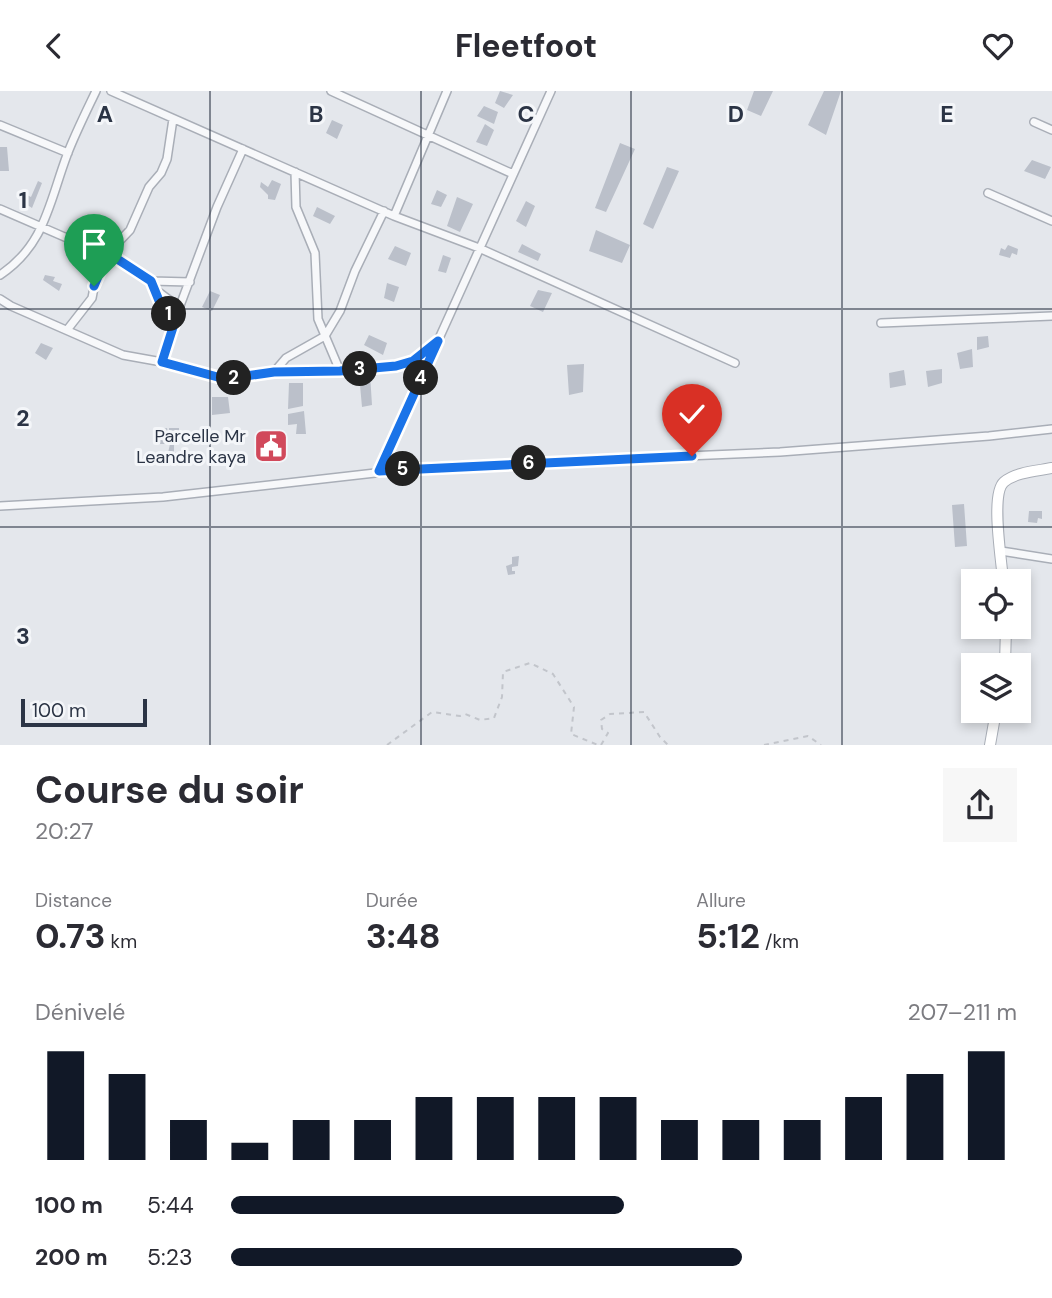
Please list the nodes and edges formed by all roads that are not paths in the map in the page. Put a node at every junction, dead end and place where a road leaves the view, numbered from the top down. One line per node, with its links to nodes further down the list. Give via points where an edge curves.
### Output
1 (96, 91): 12 (street)
2 (111, 91): 6 (street)
3 (331, 91): 10 (street)
4 (447, 91): 10 (street)
5 (551, 91): 14 (street)
6 (173, 119): 11 (street); 22 (street, via 167,159 130,230)
7 (1034, 122): 9 (street)
8 (0, 125): 12 (street)
9 (1052, 130)
10 (427, 135): 14 (street); 18 (street)
11 (243, 149): 13 (street); 25 (street)
12 (68, 153): 20 (street)
13 (295, 172): 17 (street); 33 (street, via 296,207 315,253 316,308)
14 (513, 174): 21 (street)
15 (988, 193): 19 (street)
16 (0, 209): 20 (street)
17 (384, 211): 18 (street); 33 (street)
18 (394, 216): 21 (street)
19 (1052, 221)
20 (42, 226): 22 (street); 23 (street, via 17,264)
21 (479, 248): 34 (street); 36 (street)
22 (108, 253): 24 (street); 32 (street, via 92,298)
23 (0, 275)
24 (151, 281): 25 (street); 26 (street)
25 (190, 282): 28 (street)
26 (155, 289): 28 (street); 30 (street)
27 (0, 299): 32 (street)
28 (180, 308): 30 (street)
29 (1052, 316): 31 (street)
30 (175, 321): 35 (street)
31 (881, 323)
32 (67, 330): 35 (street, via 111,351)
33 (325, 336): 37 (street); 38 (street, via 286,358)
34 (438, 341): 37 (street, via 413,361); 41 (street)
35 (162, 362): 38 (street, via 225,379)
36 (736, 363)
37 (340, 371): 38 (street)
38 (274, 372)
39 (1052, 429): 41 (street, via 780,452)
40 (1051, 468): 43 (street, via 1002,483 998,498)
41 (379, 471): 42 (street, via 163,497)
42 (0, 506)
43 (1001, 551): 44 (street); 45 (street)
44 (1052, 559)
45 (1002, 569)
46 (994, 723): 47 (street)
47 (990, 745)

